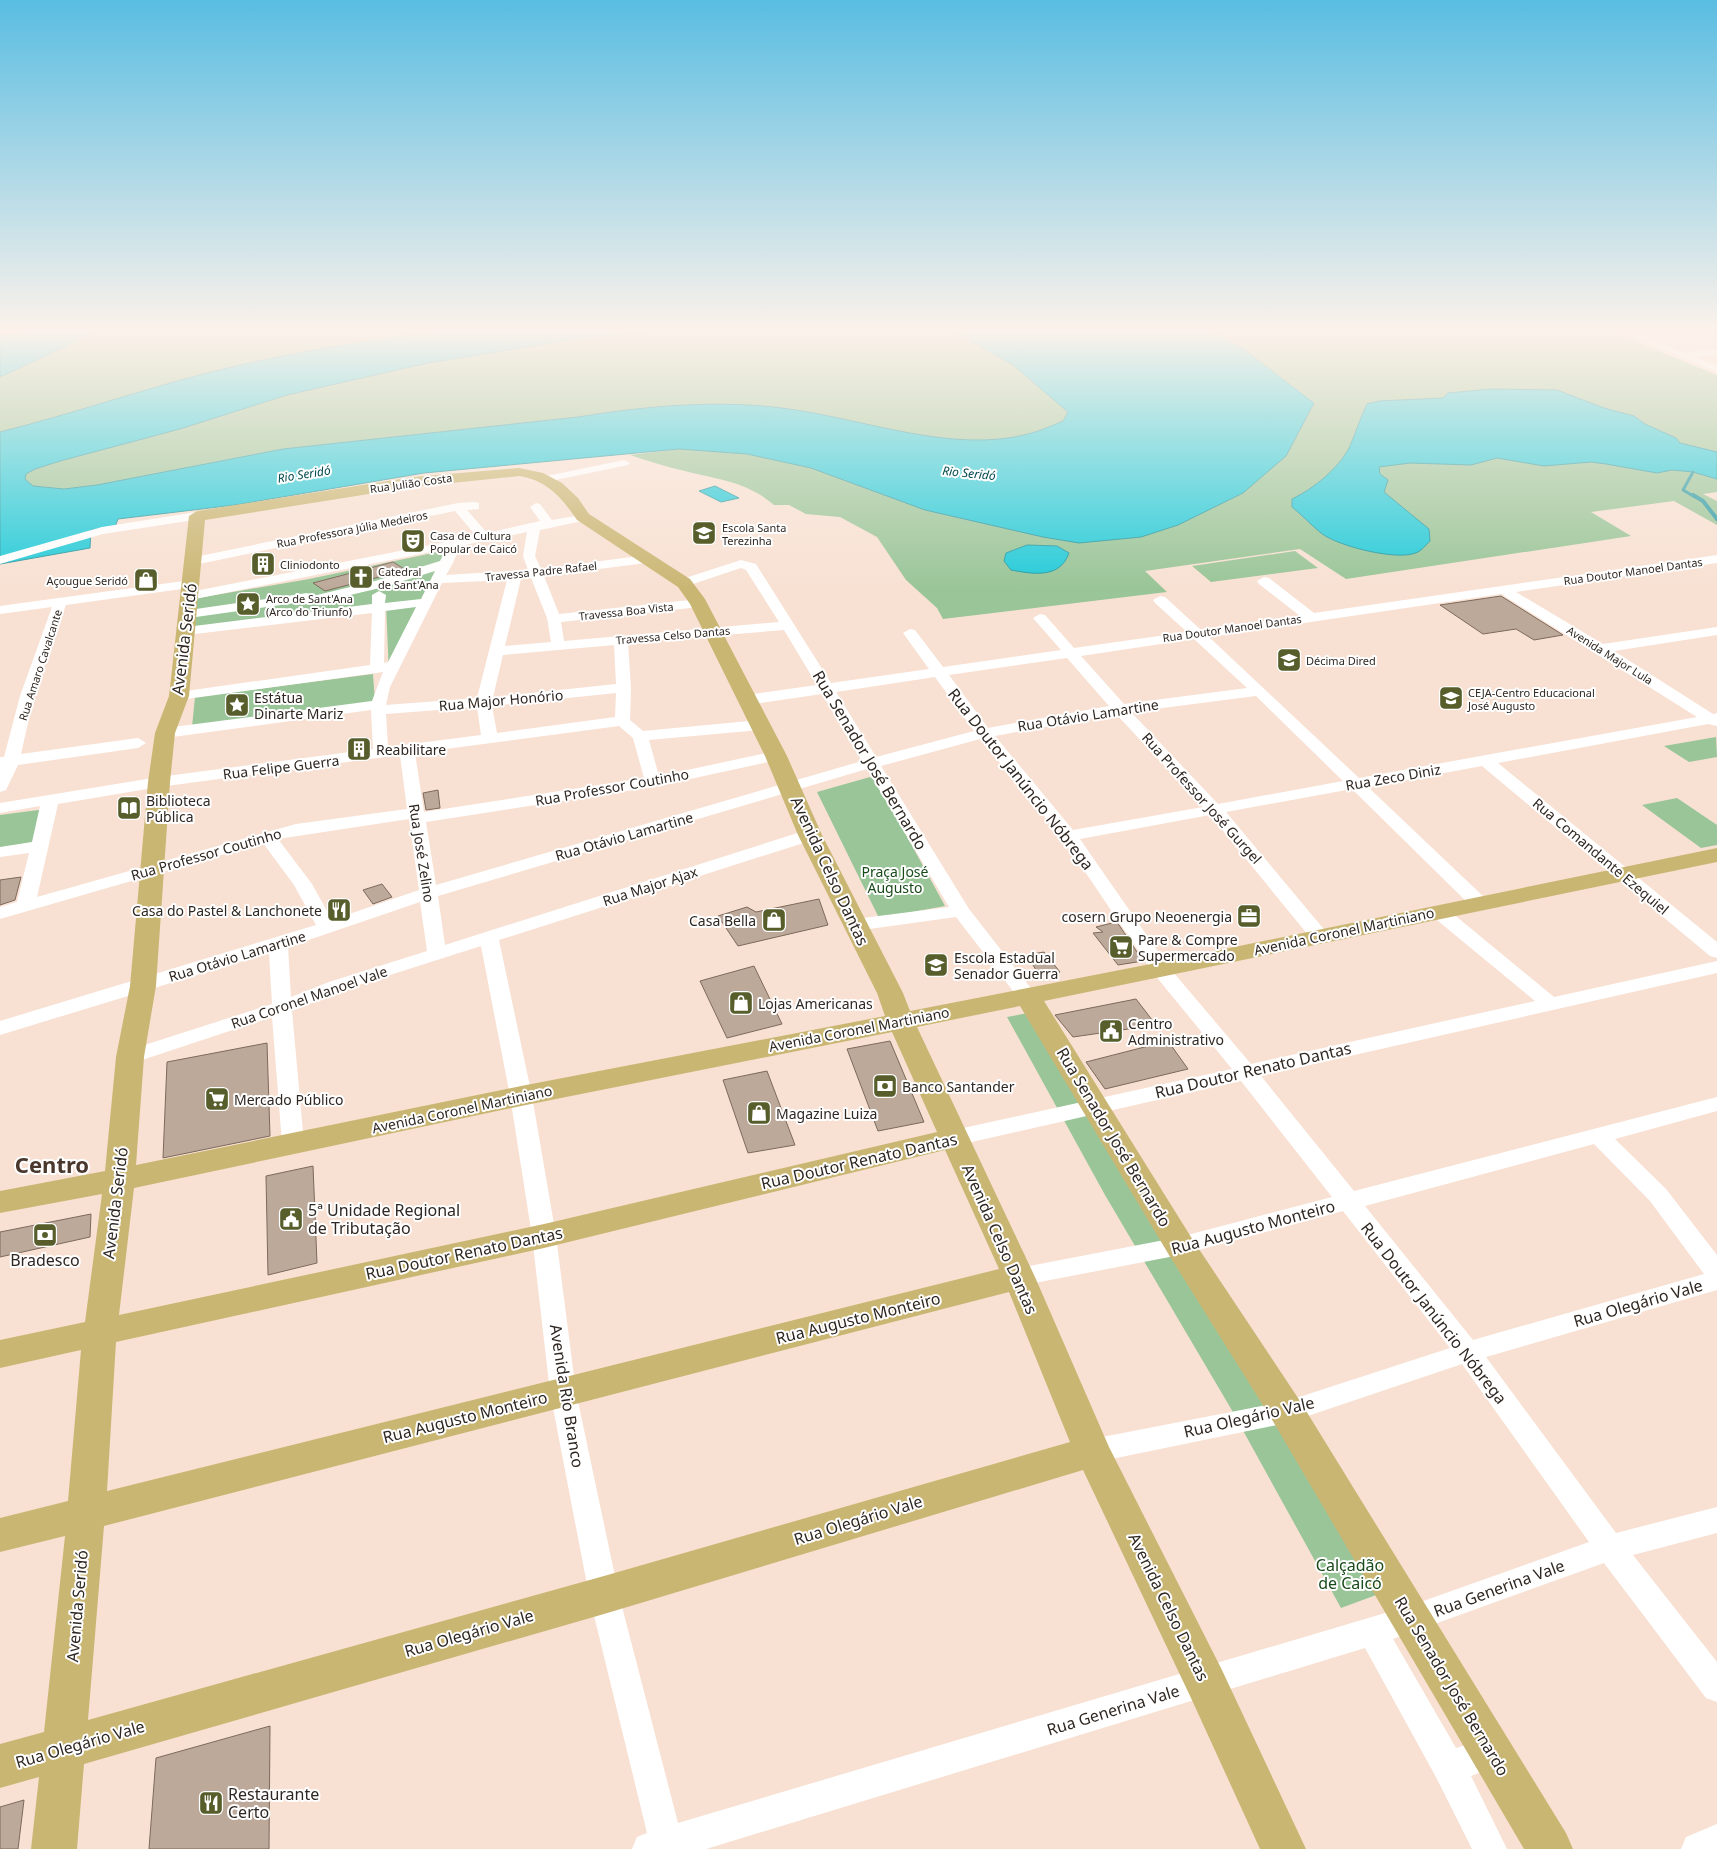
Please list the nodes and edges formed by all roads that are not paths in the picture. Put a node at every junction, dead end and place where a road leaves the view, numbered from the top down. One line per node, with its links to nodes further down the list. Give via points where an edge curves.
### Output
1 (624, 463): 2 (street, Rua Julião Costa)
2 (546, 479): 6 (main road, Rua Julião Costa, via 519,472 436,478); 7 (main road, via 578,505)
3 (475, 506): 4 (street, Rua Professora Júlia Medeiros)
4 (458, 507): 9 (street); 15 (street, Rua Professora Júlia Medeiros)
5 (536, 507): 8 (street, via 547,522)
6 (197, 516): 14 (street, via 102,531); 15 (main road, Avenida Seridó)
7 (583, 517): 8 (street); 12 (main road, Avenida Celso Dantas)
8 (534, 527): 9 (street); 18 (street, via 529,556)
9 (484, 537): 10 (street)
10 (455, 543): 11 (street); 16 (street)
11 (394, 556): 17 (street); 19 (street)
12 (646, 559): 18 (street, Travessa Padre Rafael); 23 (main road, Avenida Celso Dantas)
13 (1717, 559): 25 (street, Rua Doutor Manoel Dantas)
14 (0, 560)
15 (197, 560): 31 (main road, Avenida Seridó)
16 (447, 563): 17 (street); 21 (street)
17 (420, 572): 24 (street)
18 (536, 573): 20 (street, Travessa Padre Rafael); 37 (street)
19 (299, 576): 26 (street); 31 (street)
20 (515, 576): 21 (street, Travessa Padre Rafael); 46 (street)
21 (436, 579): 29 (street)
22 (1264, 581): 35 (street)
23 (684, 583): 30 (main road, Avenida Celso Dantas); 38 (street, Rua Senador José Bernardo, via 743,564 750,567)
24 (379, 584): 26 (street); 32 (street)
25 (1502, 589): 35 (street, Rua Doutor Manoel Dantas); 45 (street, Avenida Major Lula)
26 (308, 599): 31 (street); 34 (street)
27 (61, 600): 31 (street); 33 (street); 71 (street, Rua Amaro Cavalcante)
28 (1160, 600): 42 (street)
29 (426, 602): 32 (street); 48 (street)
30 (699, 602): 37 (street, Travessa Boa Vista); 39 (main road, Avenida Celso Dantas)
31 (189, 606): 34 (street); 54 (main road, Avenida Seridó)
32 (379, 608): 34 (street); 49 (street)
33 (0, 610)
34 (314, 615)
35 (1310, 617): 42 (street, Rua Doutor Manoel Dantas)
36 (1040, 618): 47 (street, Rua Professor José Gurgel)
37 (554, 619): 44 (street)
38 (788, 625): 39 (street, Travessa Celso Dantas); 52 (street, Rua Senador José Bernardo)
39 (714, 630): 43 (street, Travessa Celso Dantas); 55 (main road, Avenida Celso Dantas)
40 (1717, 631): 45 (street)
41 (910, 633): 50 (street, Rua Doutor Janúncio Nóbrega)
42 (1196, 633): 47 (street, Rua Doutor Manoel Dantas); 53 (street)
43 (621, 640): 44 (street, Travessa Celso Dantas); 51 (street)
44 (558, 645): 46 (street, Travessa Celso Dantas)
45 (1602, 649): 59 (street, Avenida Major Lula)
46 (496, 651): 56 (street)
47 (1072, 652): 50 (street, Rua Doutor Manoel Dantas); 58 (street, Rua Professor José Gurgel)
48 (394, 666): 49 (street); 57 (street, via 383,687)
49 (378, 669): 54 (street)
50 (937, 671): 52 (street, Rua Doutor Manoel Dantas); 63 (street, Rua Doutor Janúncio Nóbrega)
51 (624, 688): 56 (street, Rua Major Honório); 60 (street)
52 (826, 688): 55 (street, Rua Doutor Manoel Dantas); 72 (street, Rua Senador José Bernardo)
53 (1259, 691): 58 (street, Rua Otávio Lamartine); 75 (street)
54 (179, 696): 62 (main road, Avenida Seridó)
55 (748, 700): 61 (main road, Avenida Celso Dantas)
56 (484, 702): 57 (street, Rua Major Honório); 65 (street)
57 (378, 707): 62 (street, Rua Major Honório); 68 (street)
58 (1120, 708): 63 (street, Rua Otávio Lamartine); 80 (street, Rua Professor José Gurgel)
59 (1715, 720): 70 (street, Rua Zeco Diniz)
60 (622, 722): 64 (street); 65 (street, Rua Felipe Guerra)
61 (760, 725): 64 (street); 69 (main road, Avenida Celso Dantas)
62 (165, 733): 73 (main road, Avenida Seridó)
63 (984, 733): 72 (street, Rua Otávio Lamartine); 84 (street, Rua Doutor Janúncio Nóbrega)
64 (640, 736): 74 (street)
65 (490, 740): 67 (street, Rua Felipe Guerra)
66 (138, 743): 71 (street)
67 (407, 751): 68 (street, Rua Felipe Guerra); 81 (street, Rua José Zelino)
68 (381, 754): 73 (street, Rua Felipe Guerra)
69 (776, 756): 74 (street, Rua Professor Coutinho); 77 (main road, Avenida Celso Dantas)
70 (1485, 760): 75 (street, Rua Zeco Diniz); 89 (street, Rua Comandante Ezequiel)
71 (6, 762): 76 (street, Rua Amaro Cavalcante)
72 (872, 763): 77 (street, Rua Otávio Lamartine); 93 (street, Rua Senador José Bernardo)
73 (159, 782): 78 (street, Rua Felipe Guerra); 88 (main road, Avenida Seridó)
74 (653, 782): 81 (street, Rua Professor Coutinho)
75 (1354, 784): 80 (street, Rua Zeco Diniz); 91 (street)
76 (0, 787)
77 (790, 787): 82 (main road, Avenida Celso Dantas); 90 (street, Rua Otávio Lamartine)
78 (50, 801): 79 (street, Rua Felipe Guerra); 85 (street)
79 (0, 808)
80 (1214, 809): 84 (street, Rua Zeco Diniz); 98 (street, Rua Professor José Gurgel)
81 (416, 816): 83 (street, Rua Professor Coutinho); 90 (street, Rua José Zelino)
82 (810, 835): 96 (main road, Avenida Celso Dantas); 99 (street, Rua Major Ajax)
83 (268, 836): 88 (street, Rua Professor Coutinho); 97 (street, via 303,884)
84 (1069, 836): 104 (street, Rua Doutor Janúncio Nóbrega)
85 (41, 846): 86 (street); 92 (street)
86 (0, 852)
87 (1717, 855): 89 (main road, Avenida Coronel Martiniano)
88 (152, 870): 92 (street, Rua Professor Coutinho); 105 (main road, Avenida Seridó)
89 (1623, 873): 91 (main road, Avenida Coronel Martiniano); 101 (street, Rua Comandante Ezequiel)
90 (430, 893): 97 (street, Rua Otávio Lamartine); 102 (street, Rua José Zelino)
91 (1479, 903): 94 (main road, Avenida Coronel Martiniano)
92 (26, 904): 95 (street, Rua Professor Coutinho)
93 (961, 910): 96 (street); 106 (street, Rua Senador José Bernardo)
94 (1439, 912): 98 (main road, Avenida Coronel Martiniano); 107 (street)
95 (0, 913)
96 (855, 925): 109 (main road, Avenida Celso Dantas, via 890,993)
97 (326, 928): 100 (street, Rua Otávio Lamartine)
98 (1320, 937): 104 (main road, Avenida Coronel Martiniano)
99 (489, 938): 102 (street, Rua Coronel Manoel Vale); 113 (street, Avenida Rio Branco)
100 (278, 944): 105 (street, Rua Otávio Lamartine); 108 (street)
101 (1717, 952)
102 (437, 954): 108 (street, Rua Coronel Manoel Vale, via 336,986)
103 (1717, 967): 107 (street, Rua Doutor Renato Dantas)
104 (1161, 970): 106 (main road, Avenida Coronel Martiniano); 112 (street, Rua Doutor Janúncio Nóbrega)
105 (143, 986): 110 (street, Rua Otávio Lamartine); 111 (main road, Avenida Seridó)
106 (1027, 996): 109 (main road, Avenida Coronel Martiniano); 115 (main road, Rua Senador José Bernardo)
107 (1549, 1003): 112 (street, Rua Doutor Renato Dantas)
108 (283, 1008): 111 (street, Rua Coronel Manoel Vale); 118 (street)
109 (900, 1020): 113 (main road, Avenida Coronel Martiniano); 117 (main road, Avenida Celso Dantas)
110 (0, 1028)
111 (130, 1057): 119 (main road, Avenida Seridó)
112 (1246, 1072): 115 (street, Rua Doutor Renato Dantas); 121 (street, Rua Doutor Janúncio Nóbrega)
113 (521, 1096): 118 (main road, Avenida Coronel Martiniano); 122 (street, Avenida Rio Branco)
114 (1717, 1104): 116 (street, Rua Augusto Monteiro)
115 (1094, 1105): 117 (street, Rua Doutor Renato Dantas); 123 (main road, Rua Senador José Bernardo)
116 (1598, 1135): 121 (street, Rua Augusto Monteiro); 124 (street, via 1658,1195)
117 (954, 1138): 122 (main road, Rua Doutor Renato Dantas); 125 (main road, Avenida Celso Dantas)
118 (293, 1143): 119 (main road, Avenida Coronel Martiniano)
119 (120, 1178): 120 (main road, Avenida Coronel Martiniano); 127 (main road, Avenida Seridó)
120 (0, 1202)
121 (1347, 1202): 123 (street, Rua Augusto Monteiro); 128 (street, Rua Doutor Janúncio Nóbrega)
122 (544, 1236): 127 (main road, Rua Doutor Renato Dantas); 130 (street, Avenida Rio Branco)
123 (1180, 1246): 125 (street, Rua Augusto Monteiro); 131 (main road, Rua Senador José Bernardo)
124 (1717, 1273)
125 (1019, 1277): 130 (main road, Rua Augusto Monteiro); 132 (main road, Avenida Celso Dantas)
126 (1717, 1280): 128 (street, Rua Olegário Vale)
127 (100, 1333): 129 (main road, Rua Doutor Renato Dantas); 133 (main road, Avenida Seridó)
128 (1468, 1352): 131 (street, Rua Olegário Vale); 136 (street, Rua Doutor Janúncio Nóbrega)
129 (0, 1354)
130 (563, 1392): 133 (main road, Rua Augusto Monteiro); 137 (street, Avenida Rio Branco)
131 (1287, 1412): 132 (street, Rua Olegário Vale); 138 (main road, Rua Senador José Bernardo)
132 (1092, 1451): 137 (main road, Rua Olegário Vale); 140 (main road, Avenida Celso Dantas)
133 (86, 1514): 135 (main road, Rua Augusto Monteiro); 142 (main road, Avenida Seridó)
134 (1717, 1520): 136 (street, Rua Generina Vale)
135 (0, 1535)
136 (1610, 1548): 138 (street, Rua Generina Vale); 141 (street, Rua Doutor Janúncio Nóbrega)
137 (604, 1595): 142 (main road, Rua Olegário Vale); 147 (street, Avenida Rio Branco)
138 (1412, 1619): 139 (street, Rua Generina Vale); 143 (main road, Rua Senador José Bernardo)
139 (1372, 1631): 140 (street, Rua Generina Vale); 145 (street)
140 (1206, 1682): 147 (street, Rua Generina Vale); 149 (main road, Avenida Celso Dantas)
141 (1717, 1686)
142 (64, 1748): 144 (main road, Rua Olegário Vale); 148 (main road, Avenida Seridó)
143 (1491, 1753): 145 (street); 151 (main road, Rua Senador José Bernardo)
144 (0, 1766)
145 (1449, 1767): 150 (street)
146 (1717, 1841): 152 (street)
147 (662, 1847)
148 (54, 1849)
149 (1282, 1849)
150 (1490, 1849)
151 (1550, 1849)
152 (1698, 1849)

